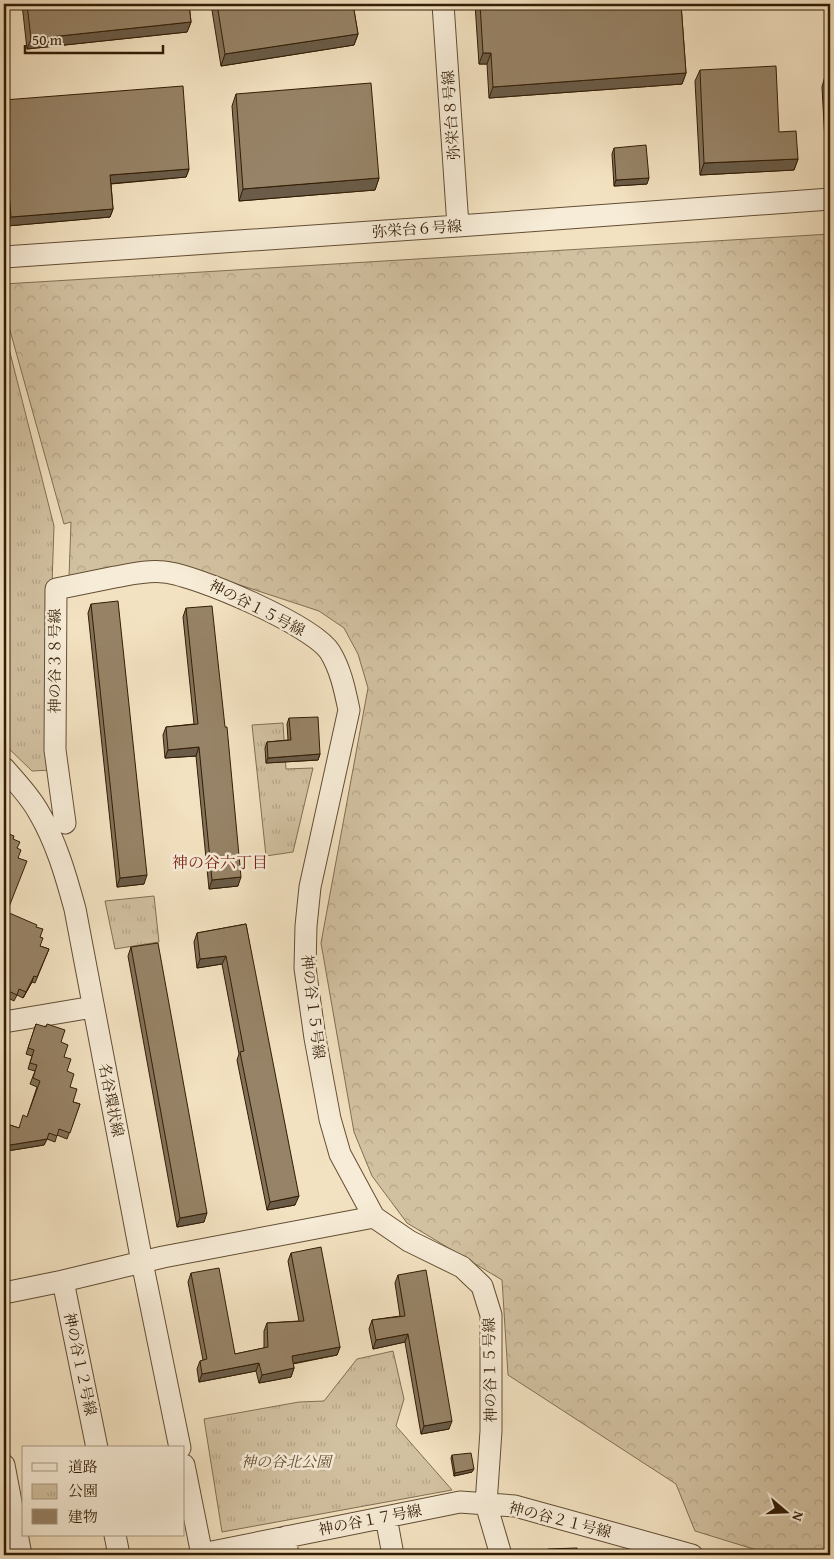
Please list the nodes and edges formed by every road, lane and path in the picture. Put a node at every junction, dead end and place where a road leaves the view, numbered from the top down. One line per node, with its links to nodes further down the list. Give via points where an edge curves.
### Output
1 (443, 4): 3 (street, 弥栄台８号線)
2 (830, 199): 3 (street, 弥栄台６号線)
3 (458, 226): 4 (street, 弥栄台６号線)
4 (4, 257)
5 (145, 572): 7 (street, 神の谷３８号線, via 56,589 55,750); 10 (street, 神の谷１５号線, via 165,572 203,581 303,629 330,651 343,681 349,710 310,887 305,968 330,1119 340,1154)
6 (4, 768): 8 (street, 名谷環状線, via 38,811 65,872)
7 (66, 823)
8 (93, 1007): 9 (street); 11 (street, 名谷環状線)
9 (4, 1022)
10 (374, 1217): 11 (street); 18 (street, 神の谷１５号線, via 409,1241 462,1267 482,1286 491,1315 491,1430)
11 (142, 1262): 12 (street); 15 (street, 名谷環状線)
12 (62, 1281): 13 (street); 14 (street, 神の谷１２号線)
13 (4, 1293)
14 (97, 1446)
15 (180, 1446)
16 (4, 1465): 23 (street)
17 (185, 1470): 22 (street)
18 (486, 1504): 19 (street, 神の谷１７号線, via 460,1502); 26 (street); 27 (street, 神の谷２１号線, via 514,1506)
19 (386, 1517): 21 (street, 神の谷１７号線); 25 (street)
20 (115, 1536): 24 (street)
21 (287, 1546): 22 (street, 神の谷１７号線)
22 (202, 1554)
23 (21, 1555)
24 (119, 1555)
25 (393, 1555)
26 (501, 1555)
27 (692, 1555)

